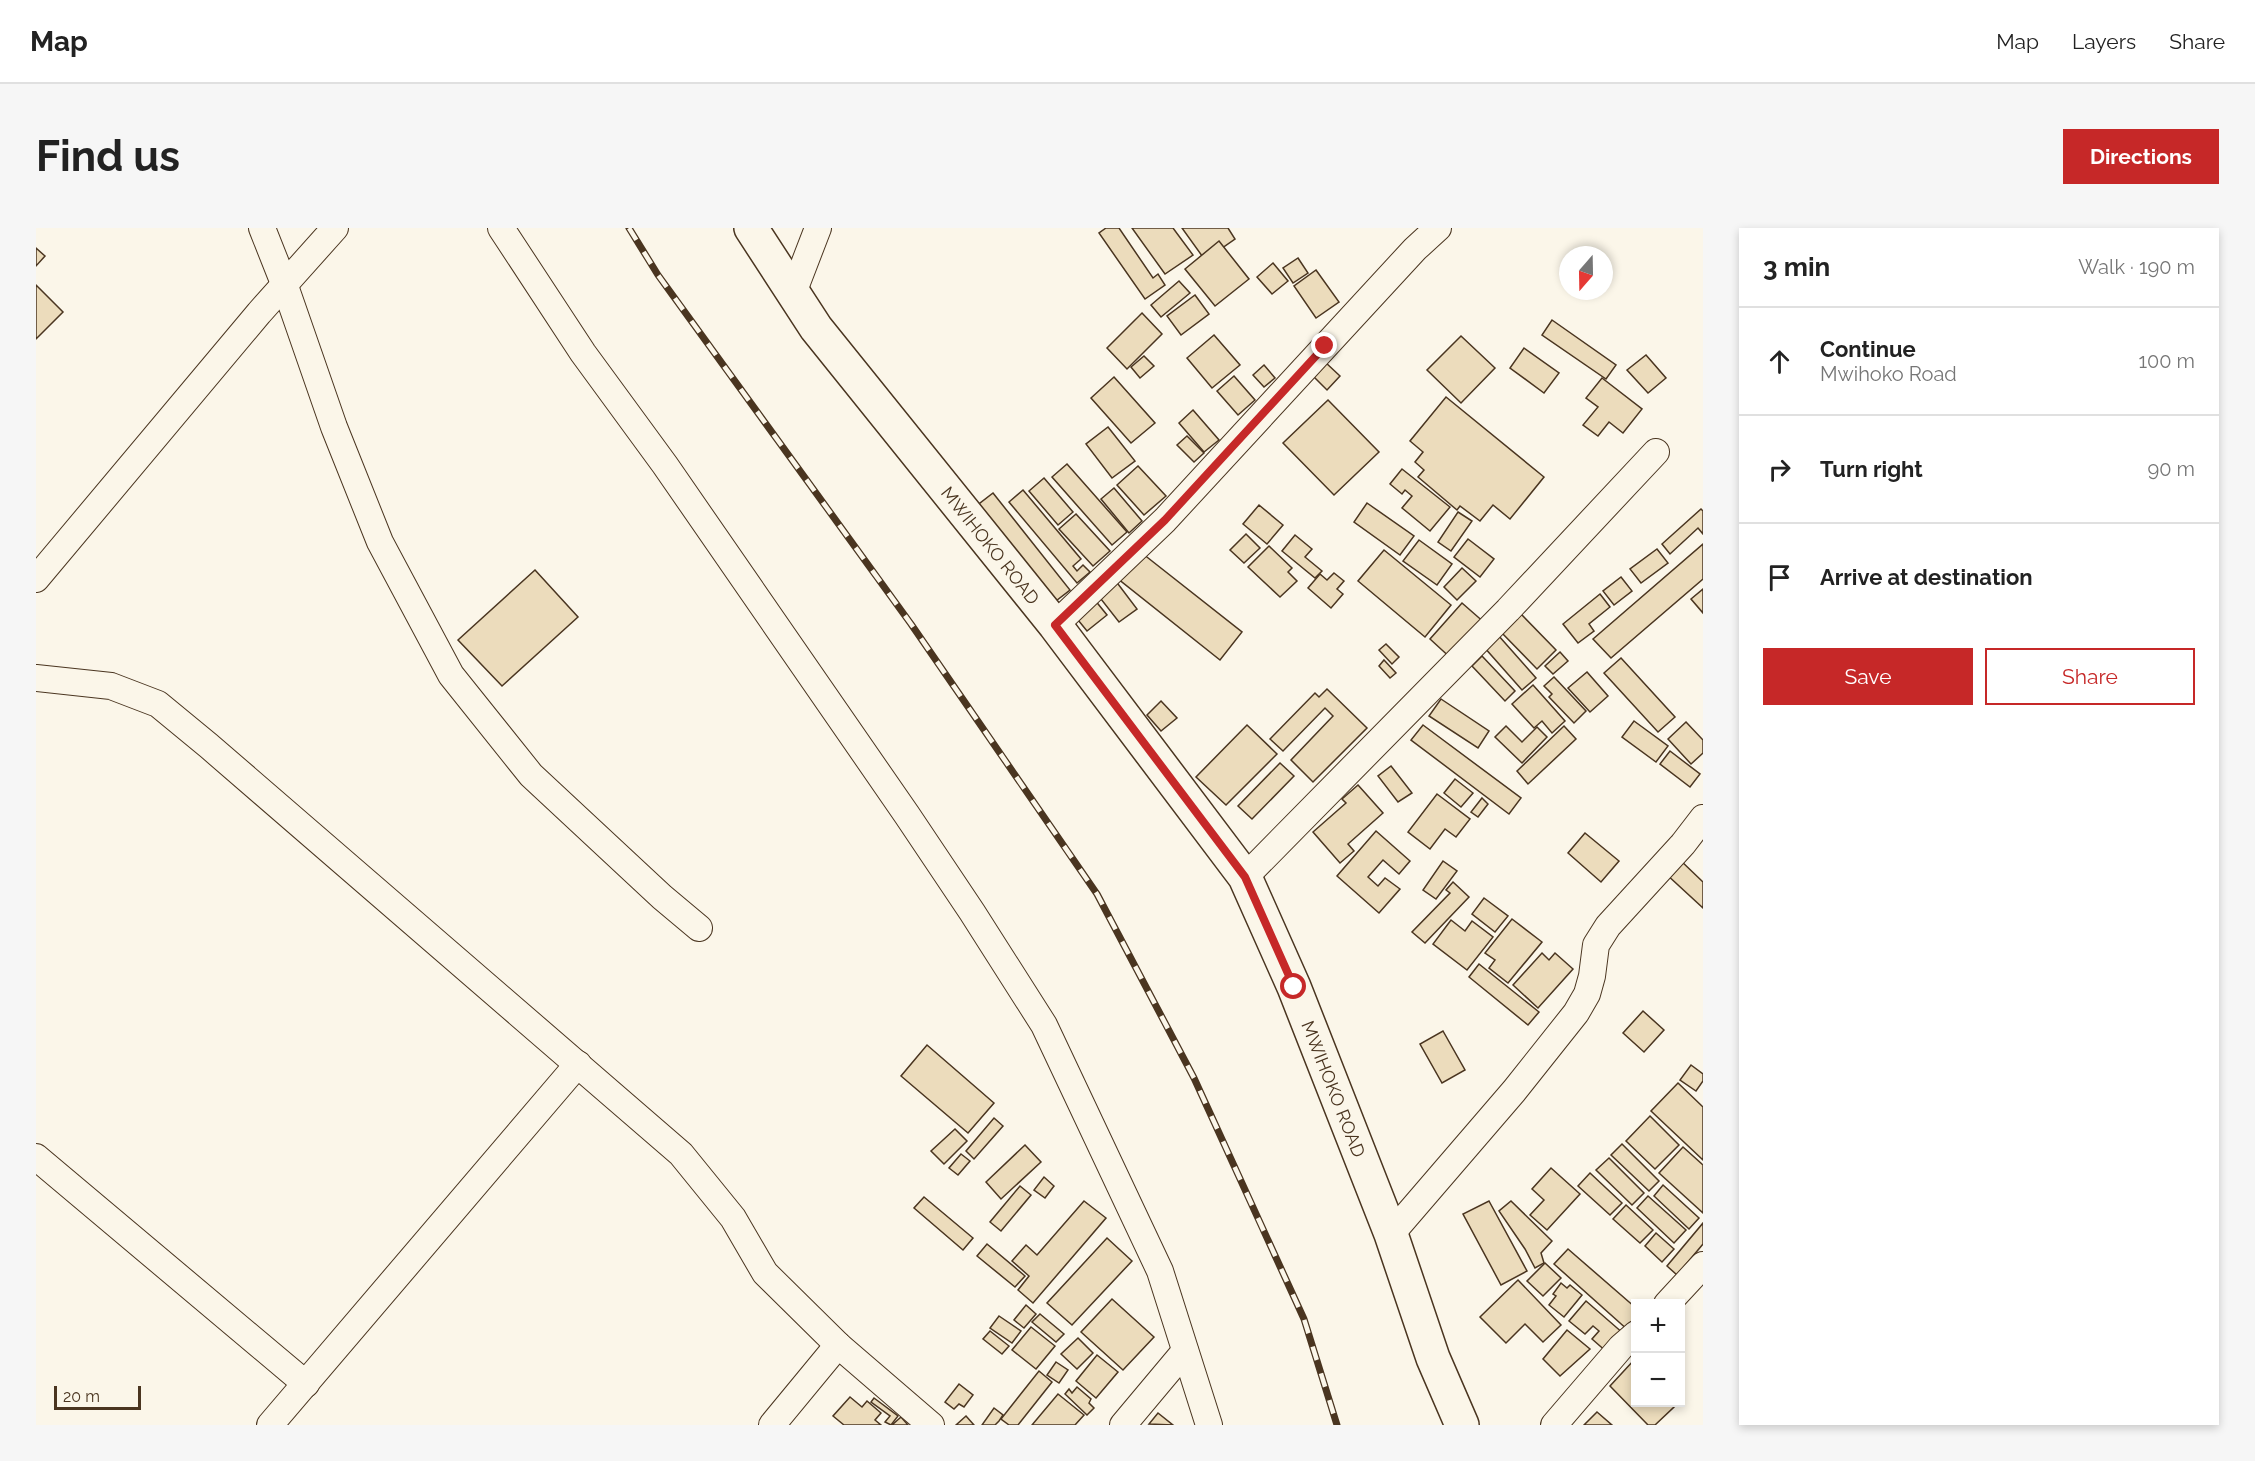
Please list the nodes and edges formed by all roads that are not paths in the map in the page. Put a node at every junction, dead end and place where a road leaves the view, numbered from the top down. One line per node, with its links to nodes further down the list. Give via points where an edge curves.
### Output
1 (261, 228): 7 (street)
2 (334, 228): 7 (street)
3 (501, 228): 23 (street, via 583,353 666,465 933,854 1044,1025 1160,1271)
4 (751, 228): 8 (street, MWIHOKO ROAD)
5 (818, 228): 8 (street)
6 (1438, 228): 11 (street, via 1165,520)
7 (285, 286): 10 (street); 15 (street, via 334,427 380,542 451,675 531,775)
8 (793, 293): 11 (street, MWIHOKO ROAD, via 816,328)
9 (1656, 452): 14 (street, via 1508,610)
10 (36, 579)
11 (1055, 625): 14 (street, MWIHOKO ROAD)
12 (36, 678): 16 (street, via 111,686 158,704)
13 (1703, 818): 18 (street, via 1608,926 1596,945 1587,994 1576,1013)
14 (1245, 877): 18 (street, MWIHOKO ROAD, via 1294,987)
15 (699, 928)
16 (578, 1064): 22 (street, via 681,1154 733,1218 765,1273); 24 (street)
17 (36, 1156): 24 (street)
18 (1390, 1234): 30 (street, MWIHOKO ROAD, via 1433,1358)
19 (1703, 1264): 20 (street)
20 (1672, 1299)
21 (1631, 1338): 31 (street)
22 (838, 1345): 26 (street); 27 (street)
23 (1185, 1351): 28 (street); 29 (street)
24 (306, 1384): 25 (street)
25 (270, 1425)
26 (772, 1425)
27 (931, 1425)
28 (1123, 1425)
29 (1209, 1425)
30 (1462, 1425)
31 (1554, 1425)

